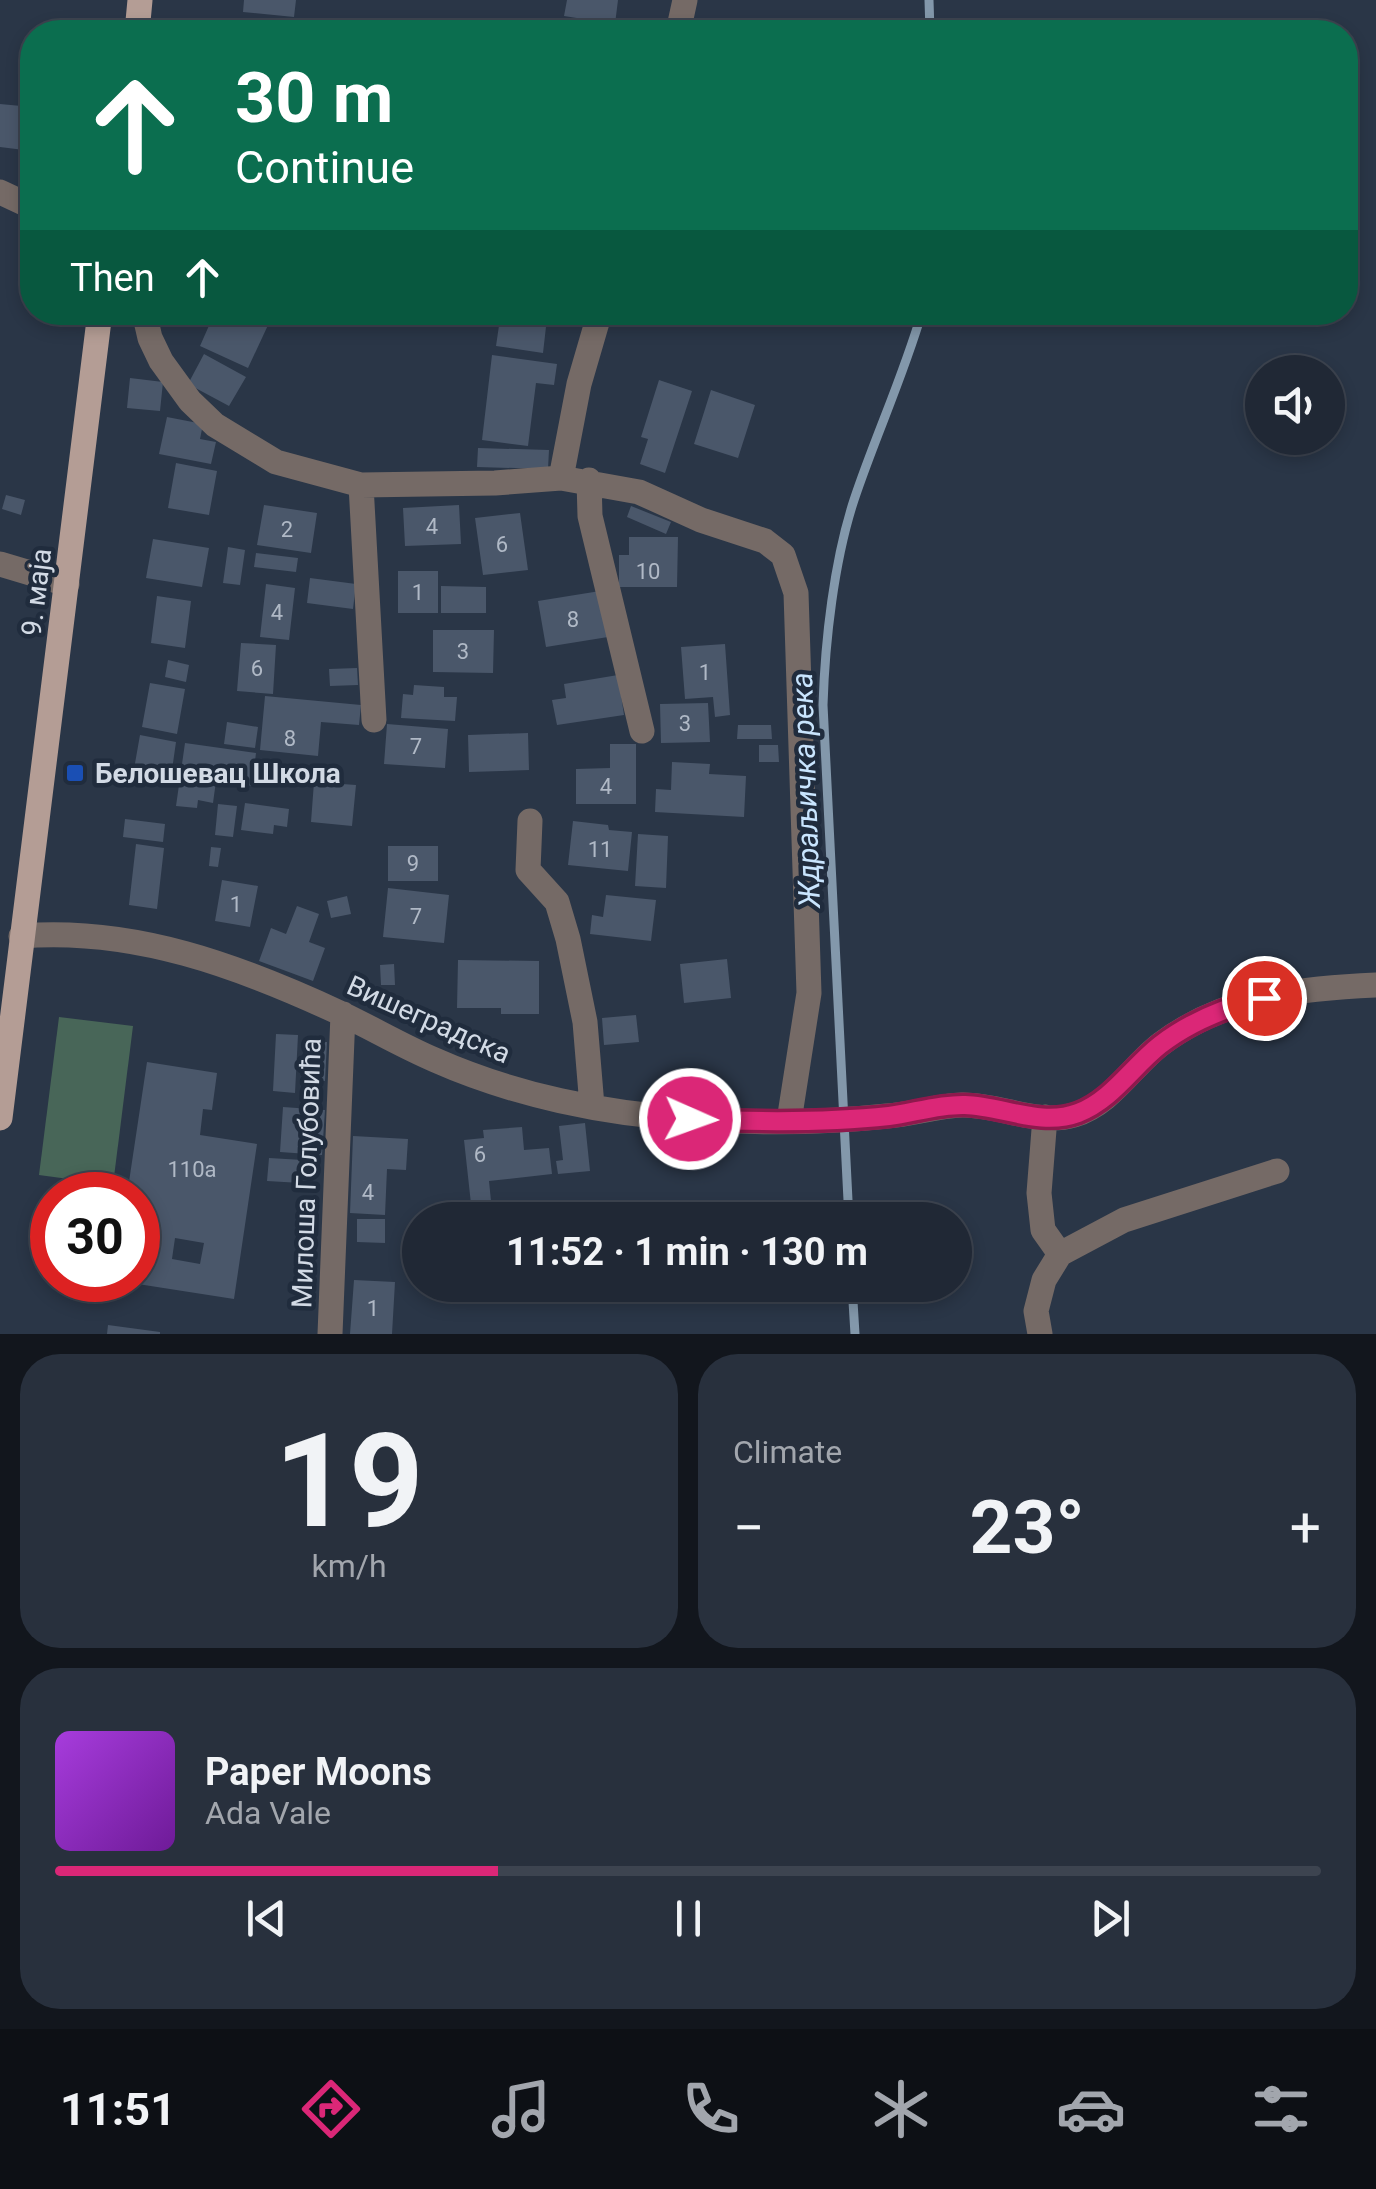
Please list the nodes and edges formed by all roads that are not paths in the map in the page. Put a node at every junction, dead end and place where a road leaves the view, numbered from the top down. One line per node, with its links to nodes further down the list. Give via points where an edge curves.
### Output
1 (98, 325): 8 (main road, 9. маја)
2 (149, 325): 6 (street, via 162,361 215,424 276,462)
3 (596, 325): 4 (street)
4 (561, 478): 5 (street); 6 (street)
5 (589, 480): 10 (street, via 590,516); 19 (street, via 639,492 765,541 783,555 793,576 809,993)
6 (361, 485): 9 (street)
7 (0, 564): 8 (street)
8 (68, 584): 12 (main road, 9. маја)
9 (374, 720)
10 (642, 731)
11 (530, 821): 16 (street, via 528,870 556,902 575,972)
12 (21, 936): 13 (main road, 9. маја); 15 (street, Вишеградска, via 168,947)
13 (9, 965): 18 (main road, 9. маја)
14 (1376, 985): 17 (street, via 1278,995 1212,1014 1160,1045 1100,1102 1074,1115)
15 (343, 1014): 16 (street, Вишеградска, via 435,1061); 22 (street, Милоша Голубовића)
16 (592, 1106): 19 (street, Вишеградска, via 690,1119)
17 (1045, 1117): 19 (street, Вишеградска, via 964,1105); 21 (street, via 1043,1230)
18 (0, 1118)
19 (789, 1121)
20 (1277, 1171): 21 (street, via 1124,1220)
21 (1060, 1254): 23 (street, via 1036,1311)
22 (330, 1334)
23 (1040, 1334)

